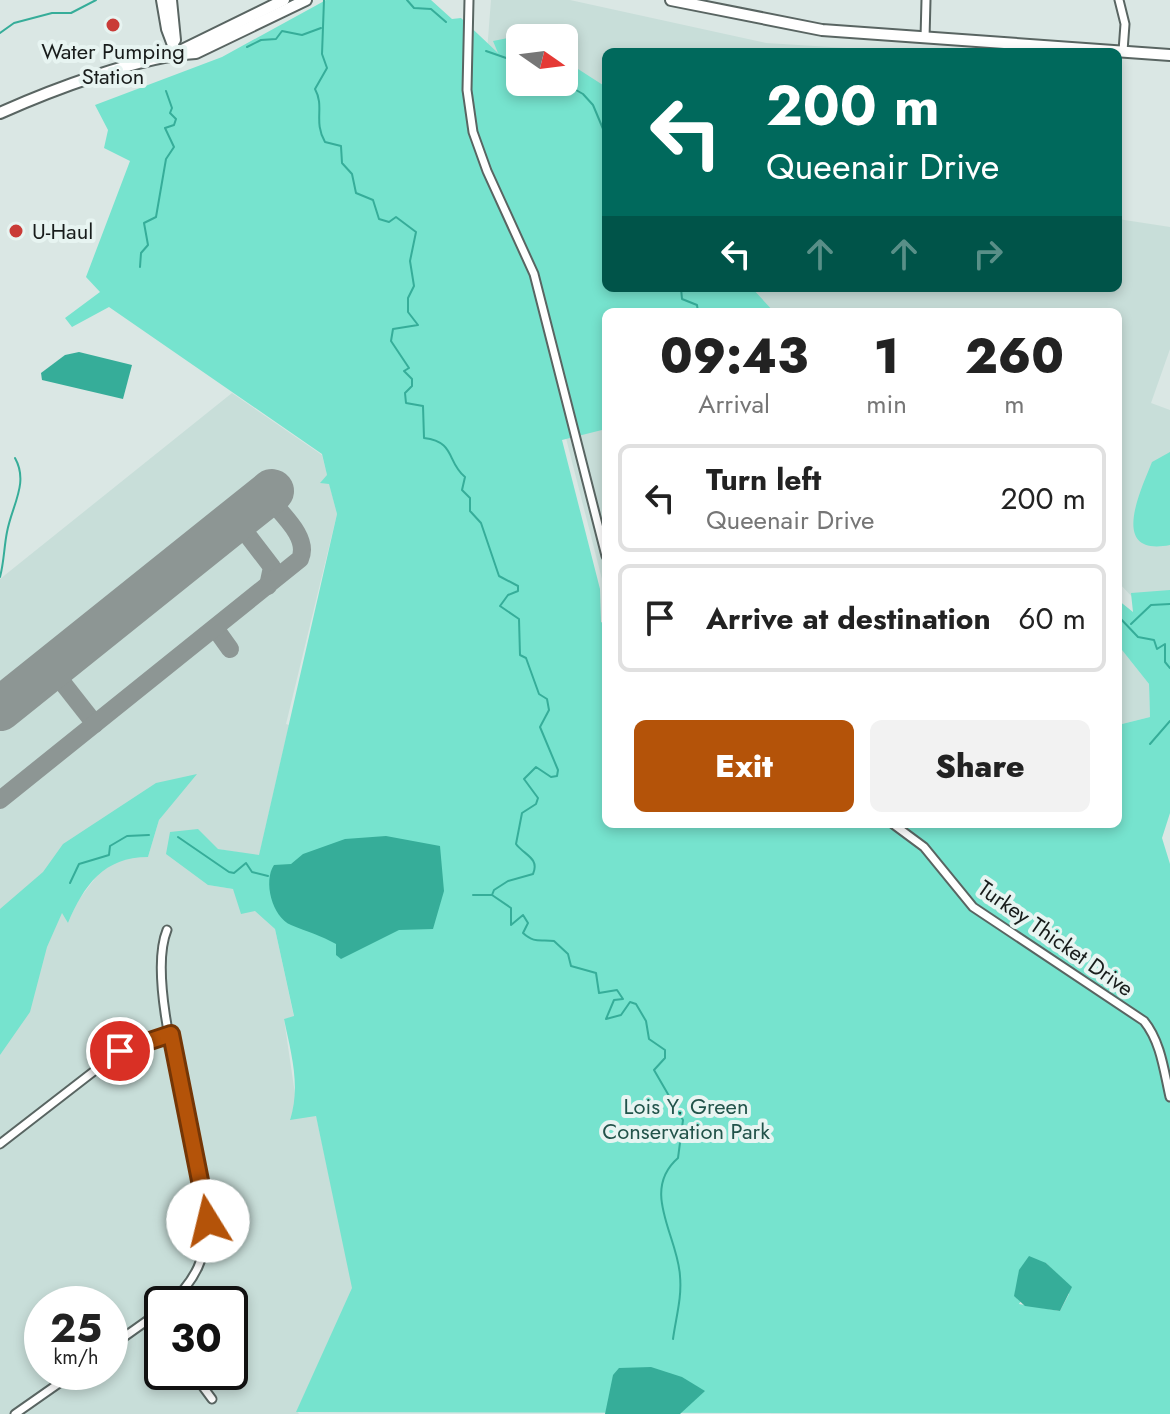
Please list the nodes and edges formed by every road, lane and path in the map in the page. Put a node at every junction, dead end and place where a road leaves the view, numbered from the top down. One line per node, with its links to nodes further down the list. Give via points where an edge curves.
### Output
1 (162, 0): 14 (main road)
2 (171, 0): 14 (main road)
3 (284, 0): 14 (main road)
4 (306, 0): 14 (main road, via 196,53)
5 (469, 0): 17 (street, via 467,90 473,132 534,274)
6 (659, 0): 10 (main road)
7 (671, 0): 10 (main road)
8 (926, 0): 11 (street)
9 (1119, 0): 13 (street, via 1125,24)
10 (689, 4): 11 (main road, via 801,28)
11 (925, 38): 12 (main road)
12 (1077, 48)
13 (1123, 51): 15 (main road)
14 (176, 53): 16 (main road)
15 (1170, 55)
16 (0, 113)
17 (602, 539)
18 (898, 828): 21 (street, Turkey Thicket Drive, via 924,847 973,907 1144,1021 1159,1052)
19 (167, 930): 20 (street, via 159,948)
20 (171, 1034): 22 (street, via 107,1059); 23 (street, via 208,1221 199,1268)
21 (1170, 1097)
22 (0, 1144)
23 (184, 1286)
24 (49, 1390): 27 (street)
25 (205, 1390): 26 (street)
26 (212, 1399)
27 (15, 1414)

